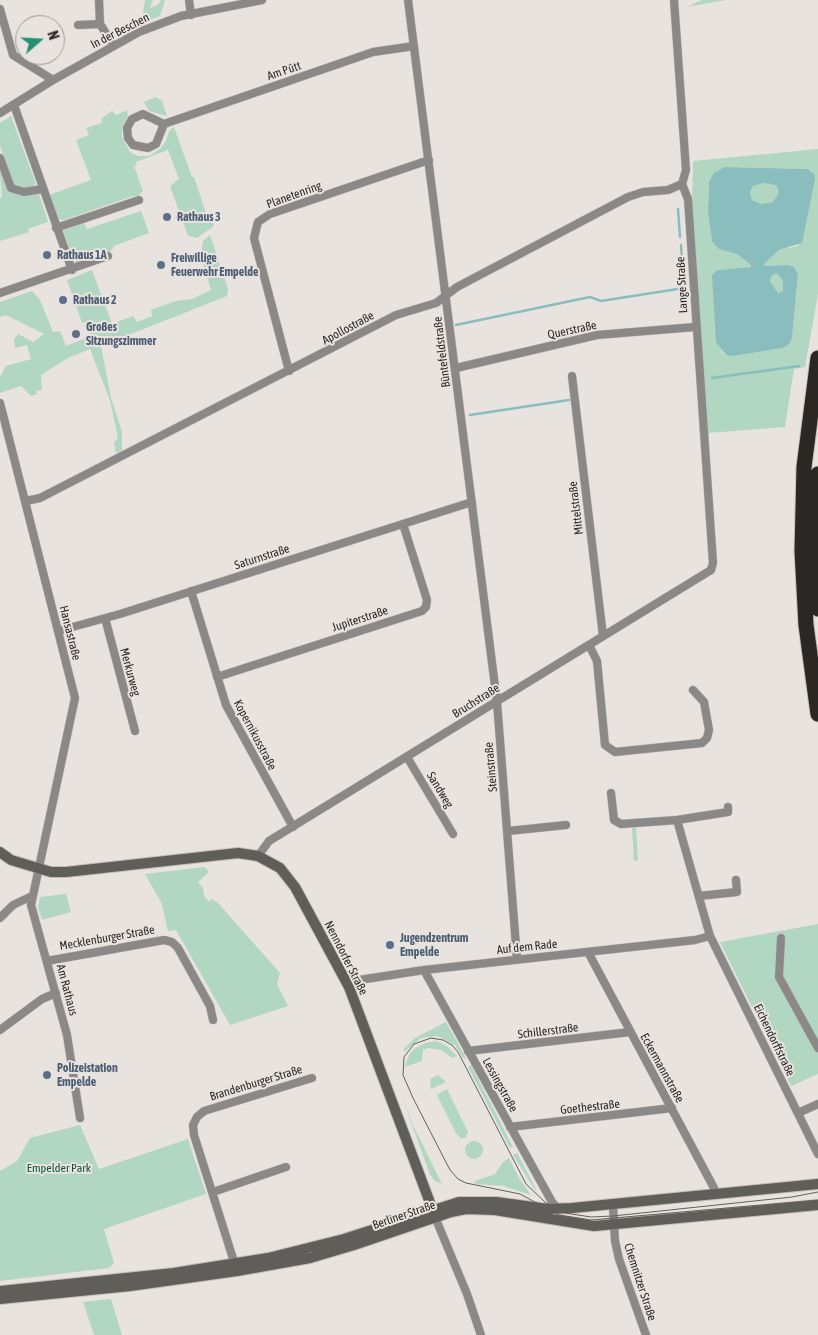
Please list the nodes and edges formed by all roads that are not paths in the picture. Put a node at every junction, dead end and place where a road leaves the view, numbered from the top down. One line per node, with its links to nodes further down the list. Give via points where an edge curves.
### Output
1 (99, 0): 8 (street)
2 (189, 0): 7 (street)
3 (262, 0): 7 (street, In der Beschen)
4 (408, 0): 11 (street, Büntefeldstraße)
5 (674, 0): 18 (street, Lange Straße, via 686,170)
6 (0, 9): 12 (street, via 13,55)
7 (190, 15): 10 (street, In der Beschen, via 138,32)
8 (100, 24): 9 (street); 10 (street)
9 (78, 25)
10 (114, 46): 12 (street, In der Beschen)
11 (414, 46): 15 (street, Am Pütt, via 373,52); 17 (street, Büntefeldstraße)
12 (53, 80): 13 (street, In der Beschen)
13 (14, 105): 14 (street, In der Beschen); 19 (street)
14 (0, 113)
15 (164, 124): 15 (street, via 143,114 132,119 127,128 128,138 133,145 148,148 156,144)
16 (0, 158): 19 (street, via 11,188 24,192)
17 (429, 160): 25 (street, Büntefeldstraße); 29 (street, Planetenring, via 270,214 258,222 254,238)
18 (682, 184): 25 (street, Apollostraße, via 668,190 628,197); 26 (street, Lange Straße, via 688,199)
19 (42, 189): 21 (street)
20 (138, 200): 21 (street)
21 (56, 228): 23 (street)
22 (108, 256): 23 (street)
23 (72, 270): 24 (street)
24 (0, 293)
25 (447, 295): 28 (street, Büntefeldstraße); 29 (street, Apollostraße, via 436,303 396,315)
26 (695, 326): 28 (street, Querstraße, via 597,335); 36 (street, Lange Straße)
27 (818, 358): 46 (highway, via 804,467 802,551 806,625)
28 (456, 368): 34 (street, Büntefeldstraße)
29 (289, 371): 33 (street, Apollostraße, via 71,483)
30 (572, 376): 41 (street, Mittelstraße)
31 (0, 403): 33 (street, Hansastraße)
32 (818, 474): 38 (highway, via 815,548)
33 (26, 502): 40 (street, Hansastraße)
34 (472, 502): 35 (street, Saturnstraße); 45 (street, Büntefeldstraße)
35 (403, 524): 37 (street, Saturnstraße); 43 (street, Jupiterstraße, via 427,600 422,611)
36 (711, 570): 41 (street, Bruchstraße)
37 (191, 591): 39 (street, Saturnstraße); 43 (street, Kopernikusstraße)
38 (818, 609)
39 (104, 618): 40 (street, Saturnstraße); 47 (street, Merkurweg)
40 (58, 631): 58 (street, Hansastraße, via 75,698)
41 (603, 636): 42 (street, Bruchstraße)
42 (589, 645): 44 (street, via 597,661 605,745 615,752 702,743 709,730 704,702); 45 (street, Bruchstraße)
43 (217, 677): 53 (street, Kopernikusstraße, via 226,705)
44 (693, 690)
45 (497, 702): 48 (street, Bruchstraße); 54 (street, Steinstraße)
46 (818, 714)
47 (134, 731)
48 (407, 757): 53 (street, Bruchstraße); 55 (street, Sandweg)
49 (611, 794): 51 (street, via 614,820 621,824)
50 (728, 807): 51 (street, via 728,812)
51 (677, 820): 61 (street, Eichendorffstraße)
52 (566, 825): 54 (street)
53 (293, 827): 57 (street, Bruchstraße, via 269,841)
54 (508, 831): 66 (street, Steinstraße)
55 (453, 834)
56 (0, 852): 58 (street, Nenndorfer Straße, via 11,860)
57 (258, 856): 58 (street, Nenndorfer Straße, via 238,853 66,872); 69 (street, Nenndorfer Straße, via 288,876)
58 (38, 870): 60 (street, Am Rathaus)
59 (736, 880): 61 (street, via 738,892)
60 (32, 896): 62 (street, via 13,905); 67 (street, Am Rathaus, via 31,905)
61 (699, 896): 63 (street, Eichendorffstraße)
62 (0, 918)
63 (710, 936): 65 (street, Auf dem Rade); 79 (street, Eichendorffstraße)
64 (781, 938): 74 (street, via 779,978)
65 (588, 952): 66 (street, Auf dem Rade); 73 (street, Eckermannstraße)
66 (517, 959): 68 (street, Auf dem Rade)
67 (47, 960): 70 (street, Am Rathaus); 71 (street, Mecklenburger Straße, via 164,940 172,942 210,1006)
68 (424, 970): 69 (street, Auf dem Rade); 75 (street, Lessingstraße)
69 (346, 982): 90 (street, Nenndorfer Straße)
70 (56, 992): 72 (street); 80 (street, Am Rathaus, via 67,1034)
71 (213, 1020)
72 (0, 1030)
73 (630, 1032): 75 (street, Schillerstraße); 78 (street, Eckermannstraße)
74 (818, 1048)
75 (468, 1051): 81 (street, Lessingstraße)
76 (312, 1078): 85 (street, Brandenburger Straße, via 236,1100 204,1111 197,1117 193,1125 194,1135)
77 (818, 1104): 79 (street)
78 (672, 1108): 81 (street, Goethestraße); 86 (street, Eckermannstraße)
79 (798, 1114): 82 (street, Eichendorffstraße)
80 (80, 1118)
81 (510, 1127): 89 (street, Lessingstraße)
82 (818, 1154)
83 (286, 1167): 85 (street)
84 (818, 1184): 86 (street, Berliner Straße)
85 (213, 1192): 92 (street, Brandenburger Straße)
86 (715, 1195): 88 (street, Berliner Straße)
87 (818, 1205): 91 (street, Berliner Straße)
88 (613, 1206): 89 (street, Berliner Straße); 91 (street, Chemnitzer Straße)
89 (558, 1209): 90 (street, Berliner Straße, via 474,1201 459,1202)
90 (434, 1214): 91 (street, Berliner Straße, via 476,1209 577,1225); 92 (street, Berliner Straße, via 354,1246 310,1258); 95 (street, Nenndorfer Straße)
91 (614, 1226): 96 (street, Chemnitzer Straße, via 619,1259)
92 (236, 1268): 93 (street, Berliner Straße); 94 (street, Berliner Straße, via 130,1286)
93 (0, 1291)
94 (0, 1299)
95 (481, 1335)
96 (646, 1335)

